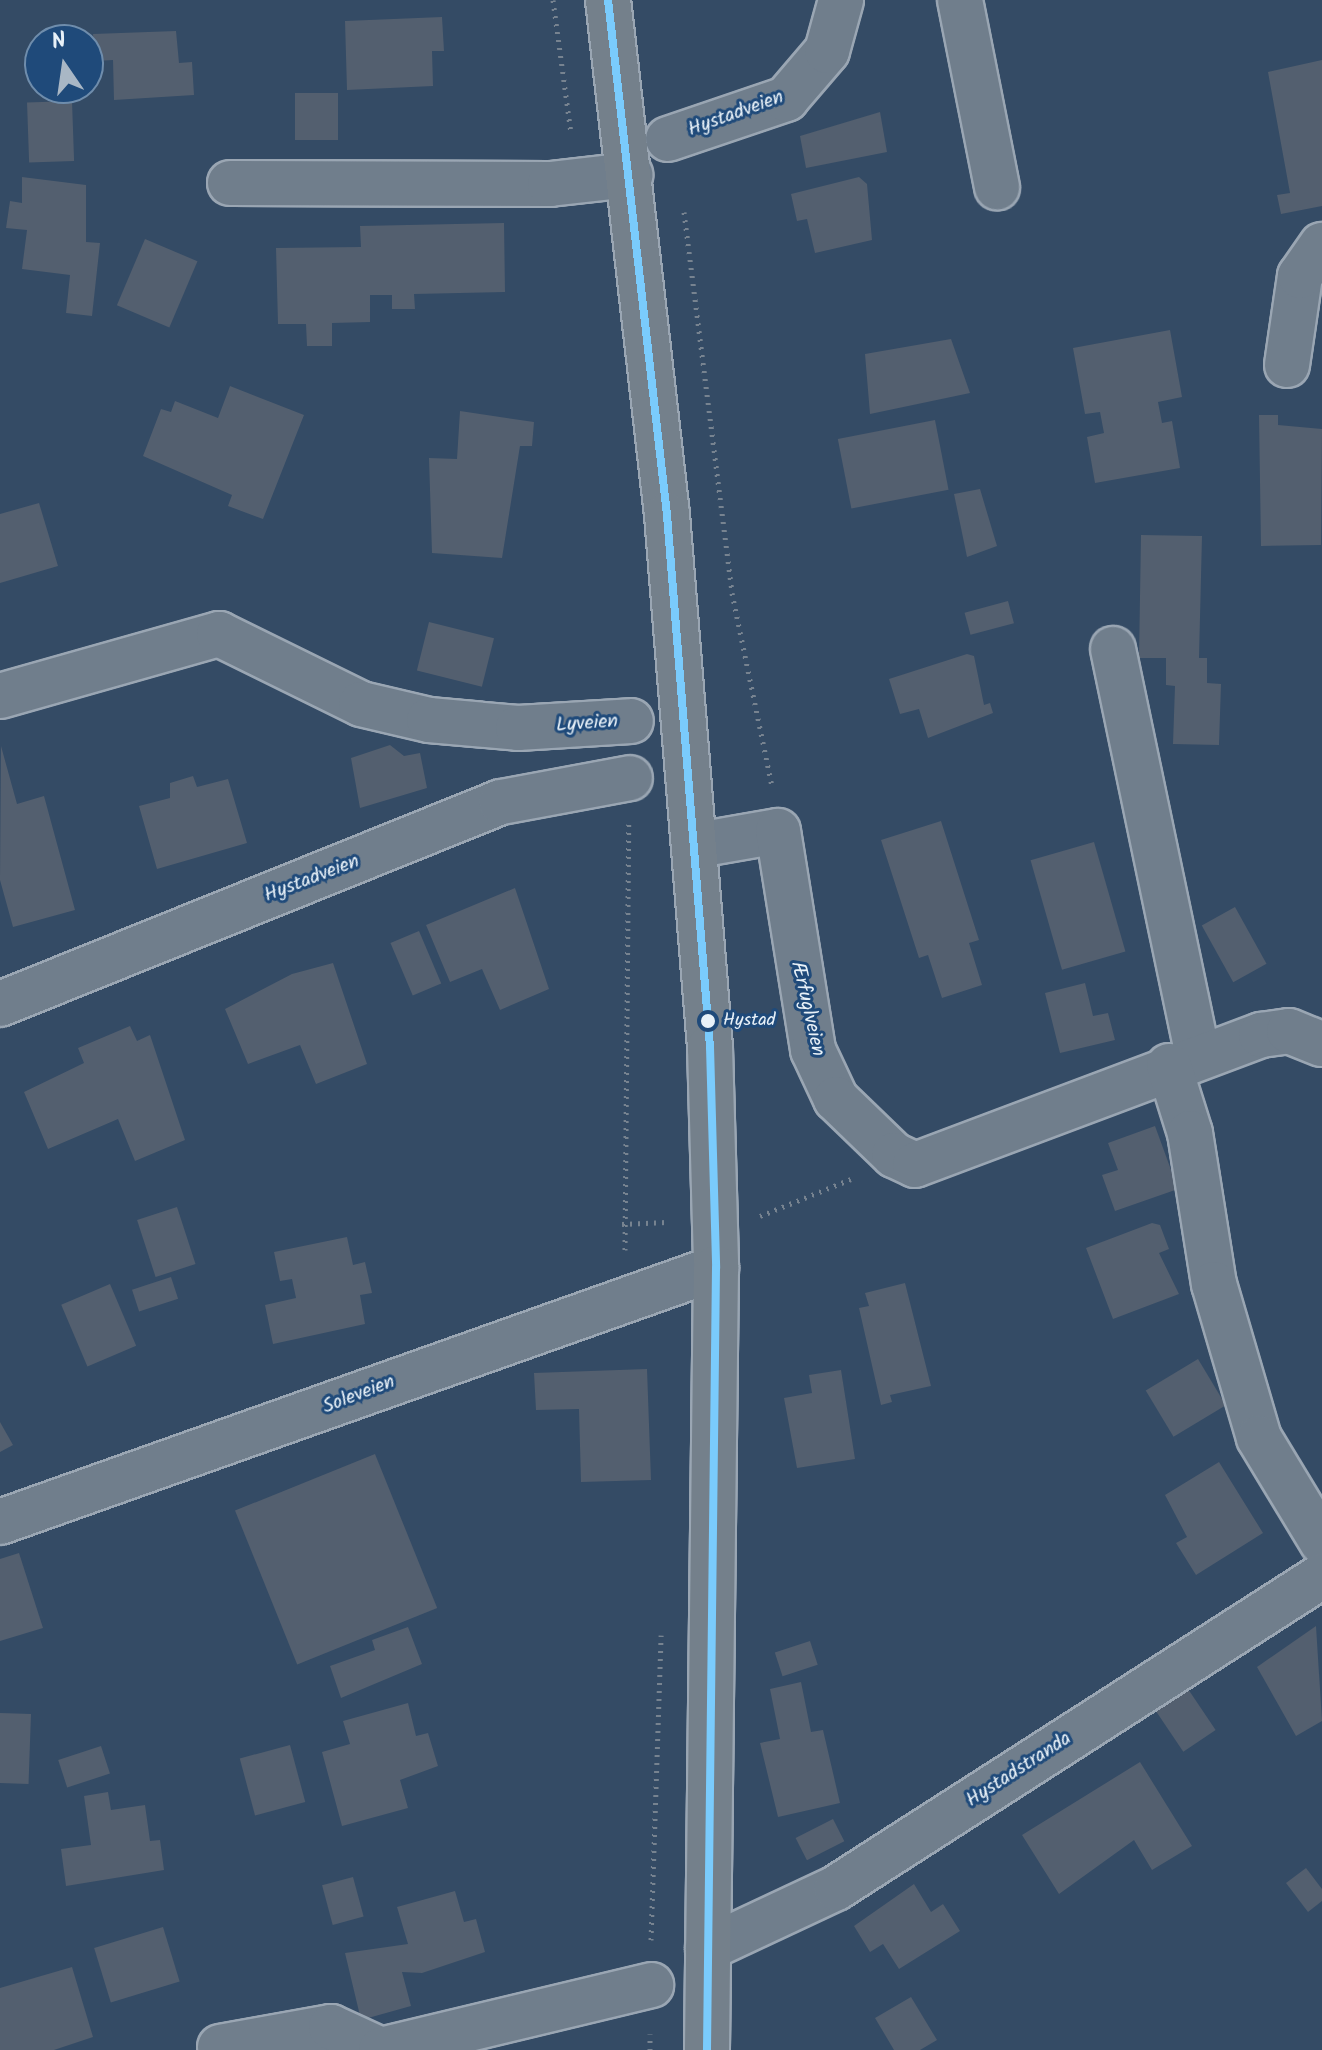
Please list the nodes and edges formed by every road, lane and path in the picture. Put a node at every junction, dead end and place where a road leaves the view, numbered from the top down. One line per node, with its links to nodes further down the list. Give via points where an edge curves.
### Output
1 (608, 0): 5 (main road)
2 (841, 0): 4 (street, Hystadveien, via 827,51 786,99)
3 (960, 0): 7 (street)
4 (668, 139): 14 (path, via 694,271 736,622)
5 (630, 175): 6 (street, via 550,184); 15 (main road)
6 (230, 183)
7 (997, 187)
8 (1322, 245): 9 (street, via 1300,276)
9 (1287, 365)
10 (1113, 649): 18 (street)
11 (0, 696): 12 (street, Lyveien, via 219,634 361,704 429,720 518,728)
12 (631, 721)
13 (630, 778): 16 (street, Hystadveien, via 501,802); 22 (path, via 622,1224)
14 (778, 831): 15 (street); 19 (street, Ærfuglveien, via 813,1050 836,1099)
15 (698, 845): 20 (main road)
16 (0, 1004)
17 (1322, 1044): 18 (street, via 1289,1031)
18 (1183, 1062): 19 (street, via 955,1154 915,1165); 24 (street, via 1214,1284 1259,1438)
19 (894, 1155): 20 (path, via 762,1216)
20 (716, 1221): 21 (main road)
21 (716, 1268): 22 (street, Soleveien); 27 (main road)
22 (634, 1292): 23 (street, Soleveien)
23 (0, 1522)
24 (1322, 1542)
25 (1322, 1576): 27 (street, Hystadstranda, via 836,1888)
26 (663, 1627): 28 (path)
27 (708, 1948): 32 (main road)
28 (651, 1985): 30 (street); 31 (path)
29 (220, 2047): 30 (street, via 331,2027)
30 (381, 2050)
31 (650, 2050)
32 (707, 2050)

